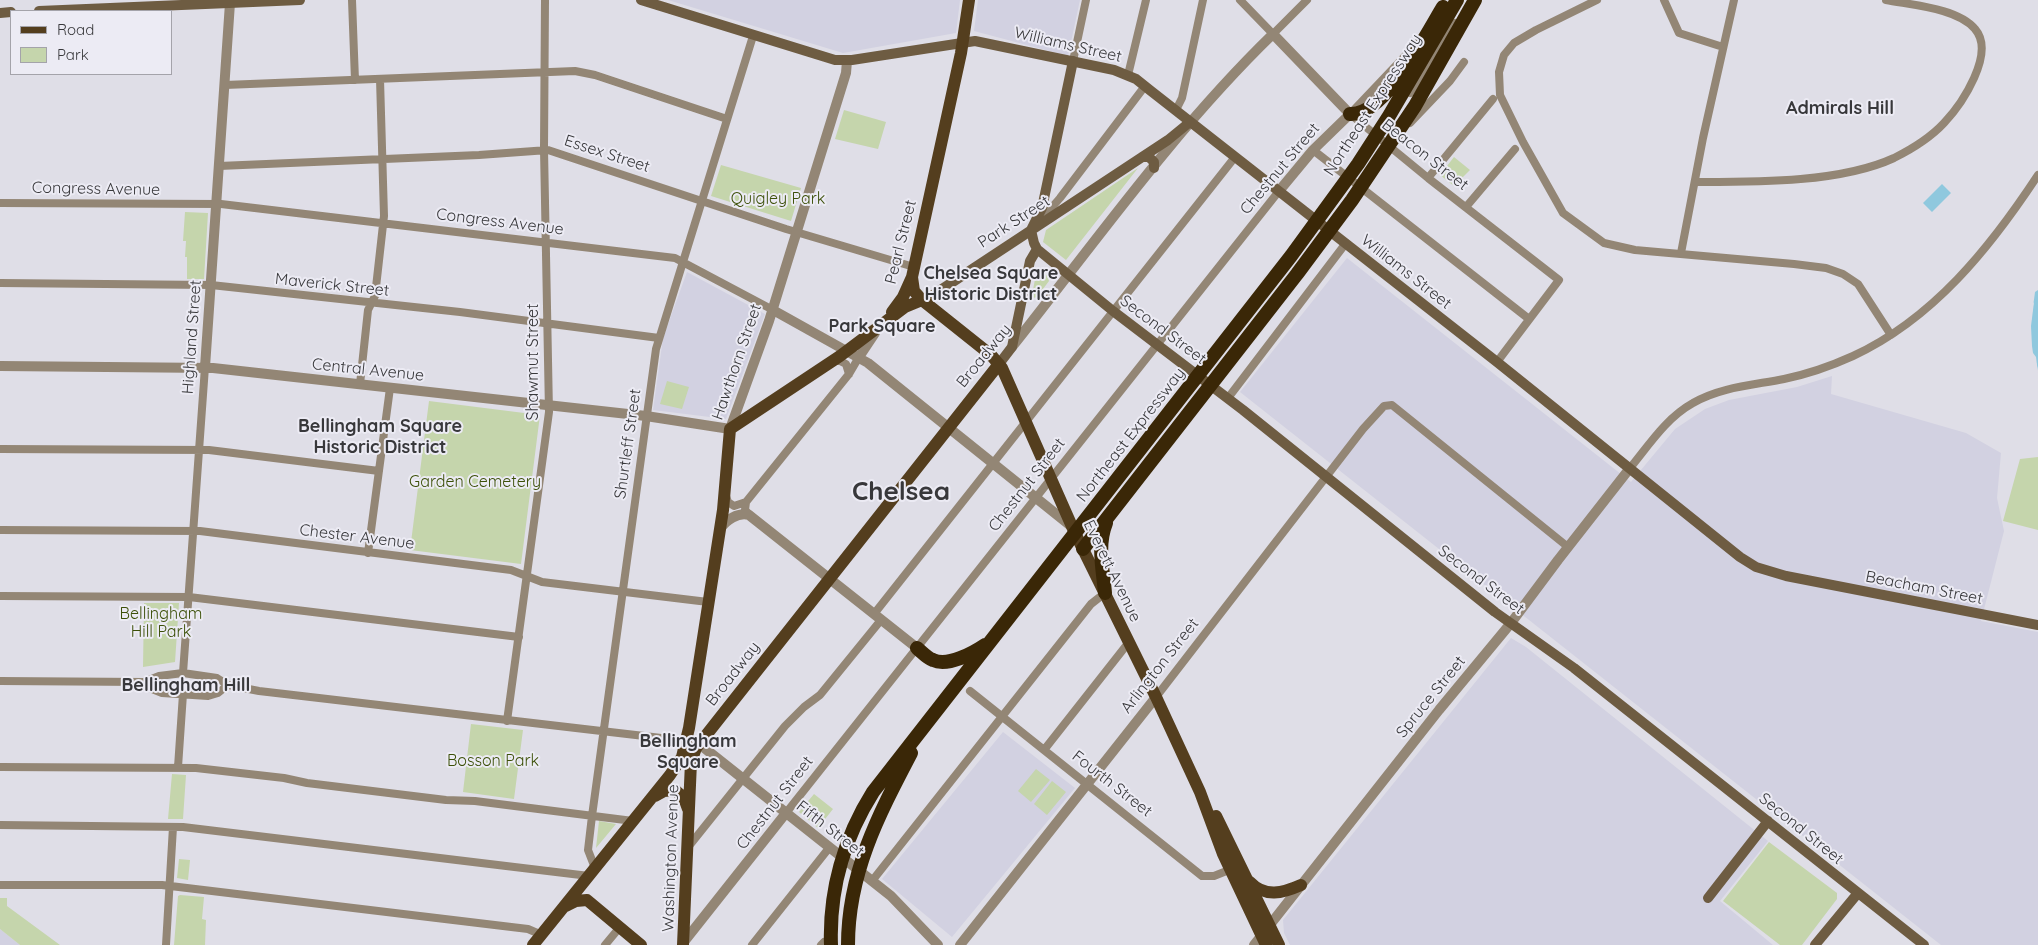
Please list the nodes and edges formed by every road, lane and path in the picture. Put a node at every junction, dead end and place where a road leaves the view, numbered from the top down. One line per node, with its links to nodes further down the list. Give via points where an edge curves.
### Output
1 (300, 0): 19 (main road)
2 (352, 0): 31 (street)
3 (545, 0): 28 (street, Shawmut Street)
4 (641, 0): 22 (main road, Williams Street)
5 (969, 0): 23 (main road, Pearl Street)
6 (1086, 0): 26 (street)
7 (1146, 0): 29 (street)
8 (1203, 0): 35 (street)
9 (1240, 0): 21 (street, Beacon Street)
10 (1307, 0): 21 (street, Broadway)
11 (1447, 0): 36 (highway, via 1409,56 1394,85 1364,112)
12 (1457, 0): 126 (highway, Northeast Expressway, via 1389,116 1337,192 1215,355); 169 (highway, Northeast Expressway, via 1385,122 1308,233 927,726 864,850 855,882)
13 (1470, 0): 39 (street)
14 (1475, 0): 106 (highway, via 1415,106 1369,175 1298,274)
15 (1597, 0): 63 (street, via 1514,43 1504,55 1499,72 1500,95 1563,213 1604,243 1635,250)
16 (1664, 0): 24 (street, via 1679,33)
17 (1734, 0): 24 (street)
18 (1886, 0): 51 (street, via 1961,18 1975,28 1980,37 1982,52 1978,70 1944,123 1920,143 1893,158 1862,169 1820,177)
19 (230, 3): 20 (main road); 32 (street, Highland Street)
20 (63, 10)
21 (1273, 34): 36 (street, Beacon Street); 38 (street, Broadway, via 1231,74)
22 (753, 36): 25 (main road, Williams Street, via 823,58); 37 (street, Shurtleff Street)
23 (964, 41): 25 (main road, Williams Street); 26 (main road, Williams Street, via 993,43); 65 (main road, Pearl Street)
24 (1724, 47): 51 (street)
25 (847, 61): 59 (street, Hawthorn Street)
26 (1073, 61): 29 (main road, Williams Street); 58 (main road, via 1042,208)
27 (1464, 62): 40 (street)
28 (544, 72): 30 (street); 37 (street, via 589,74); 41 (street, Shawmut Street)
29 (1128, 75): 33 (main road, Williams Street)
30 (380, 79): 31 (street); 46 (street)
31 (355, 80): 32 (street)
32 (225, 85): 47 (street, Highland Street)
33 (1145, 86): 35 (main road, Williams Street); 58 (street, via 1056,204)
34 (1493, 99): 50 (street)
35 (1176, 110): 38 (main road, Williams Street)
36 (1350, 114): 39 (street, Beacon Street); 43 (street, Chestnut Street)
37 (727, 119): 53 (street, Shurtleff Street)
38 (1190, 122): 44 (main road, Park Street); 45 (main road, Williams Street); 48 (street, Broadway)
39 (1380, 140): 40 (street, Beacon Street)
40 (1389, 146): 50 (street, Beacon Street)
41 (544, 149): 46 (street, Essex Street); 53 (street, Essex Street); 60 (street, Shawmut Street)
42 (1515, 149): 56 (street)
43 (1313, 150): 52 (street, Chestnut Street); 73 (street)
44 (1142, 157): 48 (main road, via 1149,157); 58 (main road, Park Street)
45 (1235, 157): 52 (main road, Williams Street); 72 (street)
46 (383, 160): 47 (street, Essex Street); 57 (street)
47 (219, 166): 55 (street, Highland Street)
48 (1154, 168): 66 (street, Broadway)
49 (2038, 175): 76 (street, via 2007,221 1958,278 1928,308)
50 (1428, 178): 56 (street, Beacon Street)
51 (1695, 182): 63 (street)
52 (1279, 191): 61 (main road, Williams Street); 78 (street, Chestnut Street)
53 (702, 200): 59 (street, Essex Street); 64 (street, Shurtleff Street)
54 (0, 202): 55 (street, Congress Avenue)
55 (216, 204): 57 (street, Congress Avenue); 68 (street, Highland Street)
56 (1466, 207): 73 (street, Beacon Street, via 1559,280)
57 (382, 223): 60 (street, Congress Avenue); 70 (street, via 375,296)
58 (1031, 230): 62 (main road); 69 (main road, Park Street)
59 (797, 232): 65 (street, Essex Street); 71 (street, Hawthorn Street)
60 (546, 242): 64 (street, Congress Avenue, via 675,258); 74 (street, Shawmut Street)
61 (1346, 243): 83 (main road, Williams Street); 90 (street)
62 (1037, 248): 66 (main road, Second Street); 79 (main road, via 1030,260)
63 (1681, 253): 76 (street, via 1826,268 1843,274 1858,284)
64 (683, 262): 71 (street, Congress Avenue); 77 (street, Shurtleff Street)
65 (913, 272): 69 (main road, via 914,291); 75 (main road, Pearl Street, via 900,302)
66 (1070, 274): 72 (main road, Second Street); 79 (street, Broadway)
67 (0, 283): 68 (street, Maverick Street)
68 (211, 285): 70 (street, Maverick Street); 86 (street, Highland Street)
69 (922, 300): 75 (main road, Park Street, via 905,307); 84 (main road)
70 (371, 303): 74 (street, Maverick Street); 88 (street)
71 (773, 310): 80 (street, Congress Avenue); 95 (street, Hawthorn Street)
72 (1113, 311): 78 (main road, Second Street); 93 (street)
73 (1530, 319): 83 (street)
74 (547, 324): 77 (street, Maverick Street); 91 (street, Shawmut Street)
75 (881, 325): 80 (main road, Park Street); 81 (street, Pearl Street)
76 (1892, 335): 99 (street, via 1858,354 1820,369 1700,399 1664,425)
77 (659, 338): 92 (street, Shurtleff Street)
78 (1158, 345): 90 (main road, Second Street); 102 (street, Chestnut Street)
79 (1012, 347): 84 (main road, Broadway)
80 (848, 350): 81 (street, Congress Avenue); 82 (main road, Park Street)
81 (859, 357): 87 (street, Pearl Street); 94 (street, Congress Avenue)
82 (832, 361): 87 (street, via 846,364); 95 (main road, Park Street)
83 (1497, 362): 99 (main road, Williams Street)
84 (999, 364): 93 (main road, Everett Avenue); 94 (main road, Broadway)
85 (0, 366): 86 (street, Central Avenue)
86 (205, 367): 88 (street, Central Avenue); 97 (street, Highland Street)
87 (849, 374): 105 (street, Pearl Street)
88 (360, 384): 89 (street, Central Avenue)
89 (390, 388): 91 (street, Central Avenue); 100 (street)
90 (1228, 398): 101 (main road, Second Street)
91 (549, 405): 92 (street, Central Avenue); 115 (street, Shawmut Street)
92 (646, 416): 95 (street, Central Avenue); 118 (street, Shurtleff Street)
93 (1026, 422): 98 (street); 102 (main road, Everett Avenue)
94 (948, 427): 98 (street, Congress Avenue); 116 (main road, Broadway)
95 (730, 429): 103 (main road, Hawthorn Street)
96 (0, 449): 97 (street)
97 (199, 450): 100 (street); 111 (street, Highland Street)
98 (994, 463): 104 (street, Congress Avenue); 123 (street)
99 (1630, 468): 112 (street, Spruce Street); 117 (main road, Williams Street, via 1740,557 1763,570)
100 (379, 471): 114 (street)
101 (1326, 478): 112 (street, Arlington Street, via 1363,429 1384,406 1392,405); 124 (main road, Second Street); 136 (street, Arlington Street)
102 (1051, 479): 104 (street, Chestnut Street); 109 (main road, Everett Avenue)
103 (725, 489): 105 (street, via 731,505 740,506); 108 (main road, Hawthorn Street)
104 (1036, 498): 109 (street, Congress Avenue); 129 (street, Chestnut Street)
105 (746, 502): 107 (street, via 745,509)
106 (1115, 507): 113 (highway); 119 (highway, via 1102,537)
107 (751, 516): 108 (street, via 735,516); 116 (street)
108 (720, 528): 122 (main road, Hawthorn Street)
109 (1073, 528): 113 (main road, Everett Avenue)
110 (0, 530): 111 (street, Chester Avenue)
111 (193, 531): 114 (street, Chester Avenue); 121 (street, Highland Street)
112 (1568, 547): 124 (street, Spruce Street)
113 (1083, 549): 119 (main road, Everett Avenue)
114 (368, 553): 115 (street, Chester Avenue, via 511,570)
115 (527, 575): 118 (street, Chester Avenue, via 542,582); 127 (street, Shawmut Street)
116 (829, 578): 123 (street); 140 (main road, Broadway)
117 (1804, 580): 125 (main road, Beacham Street)
118 (622, 592): 122 (street, Chester Avenue); 139 (street, Shurtleff Street)
119 (1106, 594): 128 (main road, Everett Avenue); 137 (street, via 1091,604)
120 (0, 596): 121 (street)
121 (188, 597): 127 (street); 130 (street, Highland Street)
122 (708, 602): 140 (main road, Hawthorn Street)
123 (877, 617): 129 (street); 144 (street, via 825,690 785,726)
124 (1511, 623): 151 (main road, Second Street, via 1574,668); 161 (street, Spruce Street)
125 (2038, 625)
126 (1000, 630): 129 (highway, via 980,648 947,661 933,660); 173 (highway, Northeast Expressway, via 886,775 862,812 838,873)
127 (518, 637): 138 (street, Shawmut Street)
128 (1129, 642): 136 (main road, Everett Avenue); 141 (street)
129 (917, 648): 148 (street, Chestnut Street)
130 (183, 673): 132 (street); 133 (street, via 217,678)
131 (0, 681): 132 (street)
132 (144, 682): 135 (street, via 157,692)
133 (228, 685): 135 (street, via 211,696); 138 (street)
134 (970, 690): 137 (street, Fourth Street)
135 (183, 694): 143 (street)
136 (1156, 697): 145 (street, Arlington Street); 156 (main road, Everett Avenue)
137 (1002, 717): 141 (street, Fourth Street); 158 (street)
138 (507, 721): 139 (street)
139 (602, 732): 140 (street); 149 (street, Shurtleff Street)
140 (692, 742): 144 (street, Fifth Street); 146 (main road, Broadway, via 677,767); 147 (main road, Washington Avenue)
141 (1044, 750): 145 (street, Fourth Street)
142 (0, 767): 143 (street)
143 (178, 767): 149 (street)
144 (742, 779): 148 (street, Fifth Street); 154 (street)
145 (1088, 784): 156 (street, Fourth Street, via 1202,876 1214,876); 182 (street, Arlington Street)
146 (650, 800): 147 (main road, via 664,790 675,790 684,798); 150 (main road, Broadway)
147 (689, 812): 154 (main road, Washington Avenue)
148 (786, 813): 155 (street, Fifth Street); 172 (street, Chestnut Street)
149 (592, 816): 150 (street); 157 (street, Shurtleff Street, via 588,850)
150 (633, 821): 157 (main road, Broadway)
151 (1768, 821): 163 (main road, Second Street); 164 (main road)
152 (0, 825): 153 (street)
153 (173, 827): 157 (street); 162 (street)
154 (688, 847): 172 (main road, Washington Avenue)
155 (829, 848): 158 (street, Fifth Street); 178 (street)
156 (1235, 868): 159 (main road, Everett Avenue); 171 (main road, Everett Avenue)
157 (592, 872): 165 (main road, via 586,888); 166 (main road, Broadway)
158 (872, 881): 181 (street, Fifth Street, via 897,901)
159 (1248, 881): 161 (main road, via 1261,891 1275,893); 167 (main road, Everett Avenue)
160 (0, 885): 162 (street)
161 (1301, 885): 167 (street, Spruce Street)
162 (169, 886): 170 (street, via 528,929); 174 (street)
163 (1858, 893): 184 (main road); 185 (main road, Second Street)
164 (1708, 898)
165 (587, 900): 166 (main road, via 576,900); 168 (main road)
166 (563, 909): 170 (main road, Broadway)
167 (1269, 926): 171 (street, Spruce Street); 183 (main road, Everett Avenue)
168 (620, 927): 176 (street); 177 (main road)
169 (848, 931): 179 (highway, Northeast Expressway); 180 (highway)
170 (542, 935): 175 (main road, Broadway)
171 (1260, 942)
172 (683, 944)
173 (825, 944)
174 (166, 945)
175 (533, 945)
176 (606, 945)
177 (642, 945)
178 (752, 945)
179 (848, 945)
180 (853, 945)
181 (938, 945)
182 (960, 945)
183 (1279, 945)
184 (1815, 945)
185 (1924, 945)

